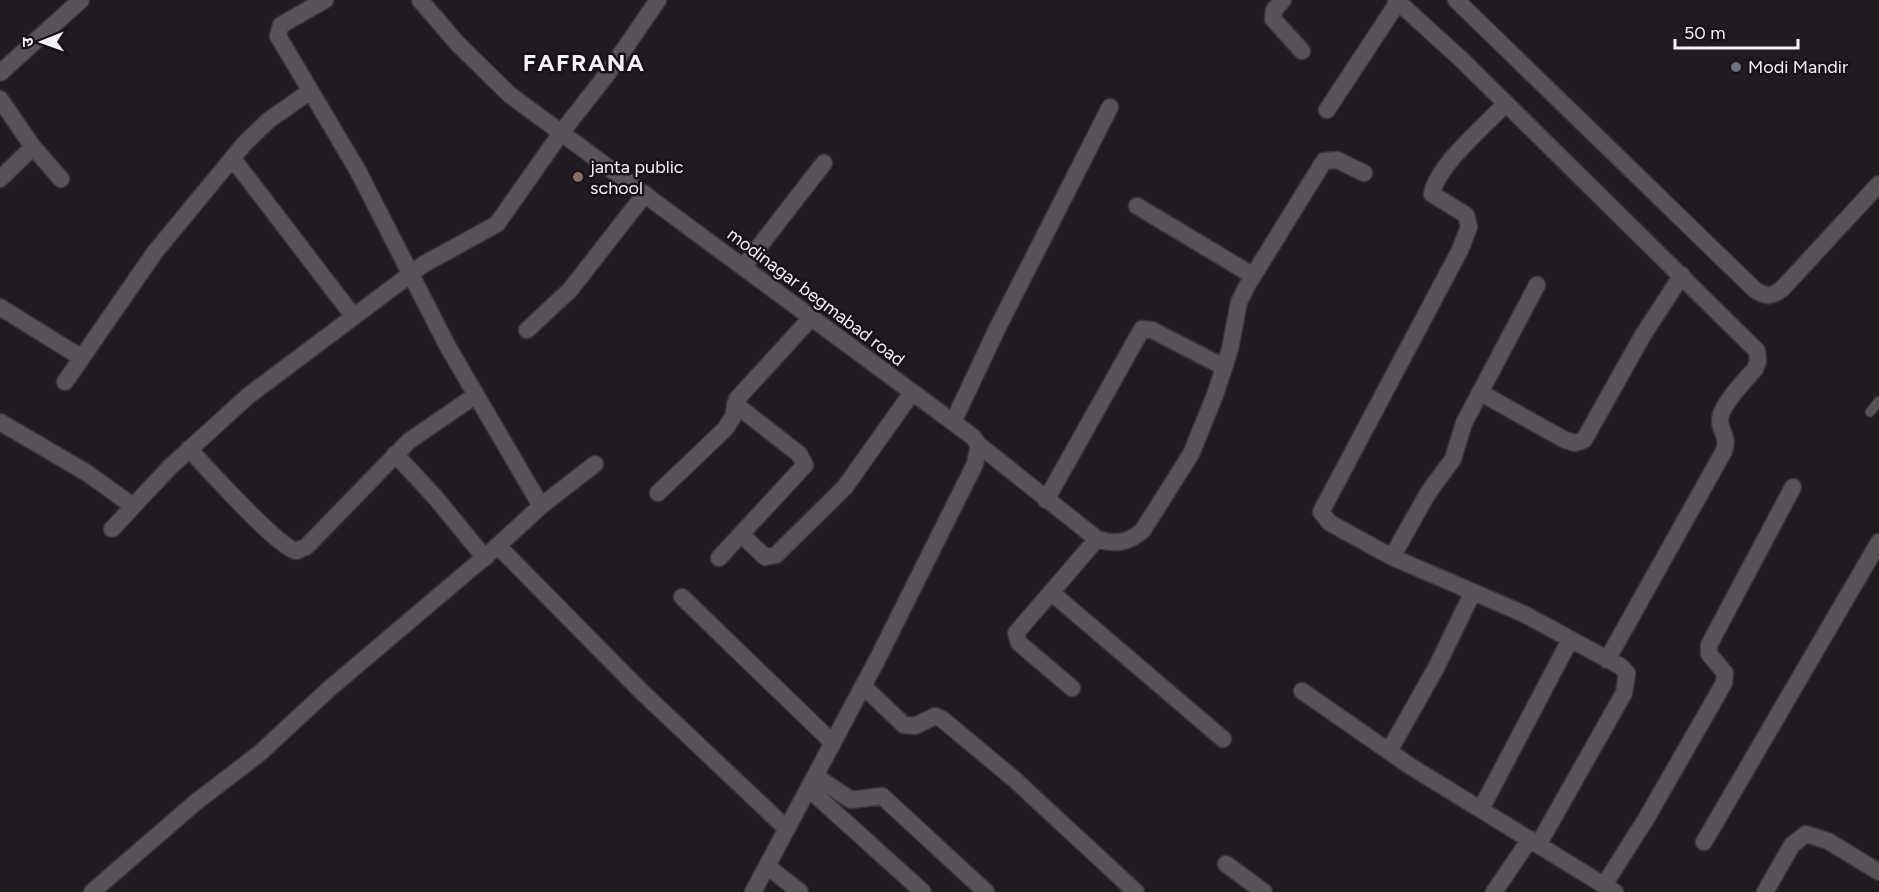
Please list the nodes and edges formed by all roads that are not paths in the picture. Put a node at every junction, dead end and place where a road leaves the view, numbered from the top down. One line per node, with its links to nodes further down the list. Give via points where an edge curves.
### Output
1 (81, 0): 9 (street)
2 (325, 0): 10 (street, via 281,25 277,32)
3 (420, 0): 15 (street, modinagar begmabad road, via 491,79)
4 (658, 0): 15 (street, via 608,74)
5 (1283, 0): 8 (street, via 1274,10 1273,20)
6 (1456, 0): 22 (street, via 1765,296 1773,296 1782,289)
7 (1397, 1): 12 (street); 14 (street)
8 (1302, 51)
9 (0, 74)
10 (309, 92): 17 (street, via 253,133); 26 (street, via 357,171)
11 (0, 99): 16 (street)
12 (1506, 103): 28 (street); 59 (street, via 1433,184 1432,194 1466,215 1469,226 1460,250 1321,512 1330,523)
13 (1110, 107): 44 (street, via 996,329)
14 (1327, 110)
15 (561, 133): 23 (street, modinagar begmabad road); 26 (street, via 497,224)
16 (33, 147): 20 (street); 21 (street)
17 (232, 159): 31 (street); 34 (street, via 155,252)
18 (824, 163): 25 (street)
19 (1364, 172): 27 (street, via 1337,160 1324,160)
20 (0, 180)
21 (61, 180)
22 (1879, 184)
23 (645, 194): 25 (street, modinagar begmabad road); 33 (street, via 570,290)
24 (1137, 206): 27 (street)
25 (744, 266): 32 (street, modinagar begmabad road)
26 (409, 274): 31 (street); 39 (street)
27 (1252, 275): 35 (street, via 1239,302)
28 (1682, 275): 37 (street, via 1643,334 1584,440 1565,440); 66 (street, via 1744,335 1757,351 1758,361 1722,411 1720,421 1727,440 1724,451)
29 (1537, 285): 37 (street)
30 (0, 307): 34 (street)
31 (354, 317): 46 (street, via 248,396)
32 (812, 318): 38 (street, modinagar begmabad road); 41 (street)
33 (527, 330)
34 (82, 358): 36 (street)
35 (1224, 368): 51 (street, via 1152,330 1142,329); 56 (street, via 1191,454 1143,530 1135,538 1117,543)
36 (65, 382)
37 (1480, 393): 59 (street, via 1464,423 1453,459 1428,493)
38 (911, 394): 44 (street, modinagar begmabad road); 55 (street, via 845,487 776,555 765,557)
39 (476, 395): 47 (street); 53 (street)
40 (1879, 401): 42 (lane)
41 (735, 404): 50 (street, via 725,429); 55 (street, via 805,462 803,469)
42 (1870, 412)
43 (0, 422): 52 (street, via 78,467)
44 (953, 423): 45 (street, modinagar begmabad road)
45 (979, 445): 51 (street, modinagar begmabad road); 69 (street, via 975,464)
46 (189, 449): 47 (street, via 264,525 296,551 306,547); 52 (street)
47 (395, 454): 60 (street)
48 (595, 464): 53 (street)
49 (1793, 487): 81 (street, via 1709,645 1709,654 1725,673 1721,690)
50 (658, 493)
51 (1046, 500): 56 (street, modinagar begmabad road)
52 (133, 506): 54 (street)
53 (541, 506): 58 (street)
54 (112, 529)
55 (741, 534): 61 (street)
56 (1097, 539): 63 (street)
57 (1879, 542): 77 (street)
58 (498, 546): 60 (street); 75 (street)
59 (1392, 557): 62 (street)
60 (485, 558): 82 (street)
61 (719, 558)
62 (1473, 592): 65 (street); 72 (street)
63 (1052, 593): 67 (street, via 1016,637); 70 (street)
64 (682, 597): 71 (street)
65 (1570, 640): 66 (street); 74 (street)
66 (1607, 660): 76 (street, via 1626,673 1624,693)
67 (1072, 688)
68 (1302, 691): 72 (street)
69 (859, 694): 71 (street); 87 (street, via 904,725 915,726 935,716 942,719 1014,779)
70 (1223, 739)
71 (833, 743): 73 (street)
72 (1389, 751): 74 (street)
73 (812, 782): 75 (street); 85 (street); 86 (street, via 851,800 882,796)
74 (1481, 809): 76 (street)
75 (787, 829): 79 (street)
76 (1534, 842): 81 (street); 89 (street)
77 (1704, 842)
78 (1226, 864): 88 (street)
79 (767, 866): 83 (street); 84 (street)
80 (1879, 872): 90 (street, via 1828,841 1806,834 1792,845)
81 (1602, 887)
82 (92, 892)
83 (753, 892)
84 (800, 892)
85 (923, 892)
86 (986, 892)
87 (1136, 892)
88 (1264, 892)
89 (1494, 892)
90 (1765, 892)

